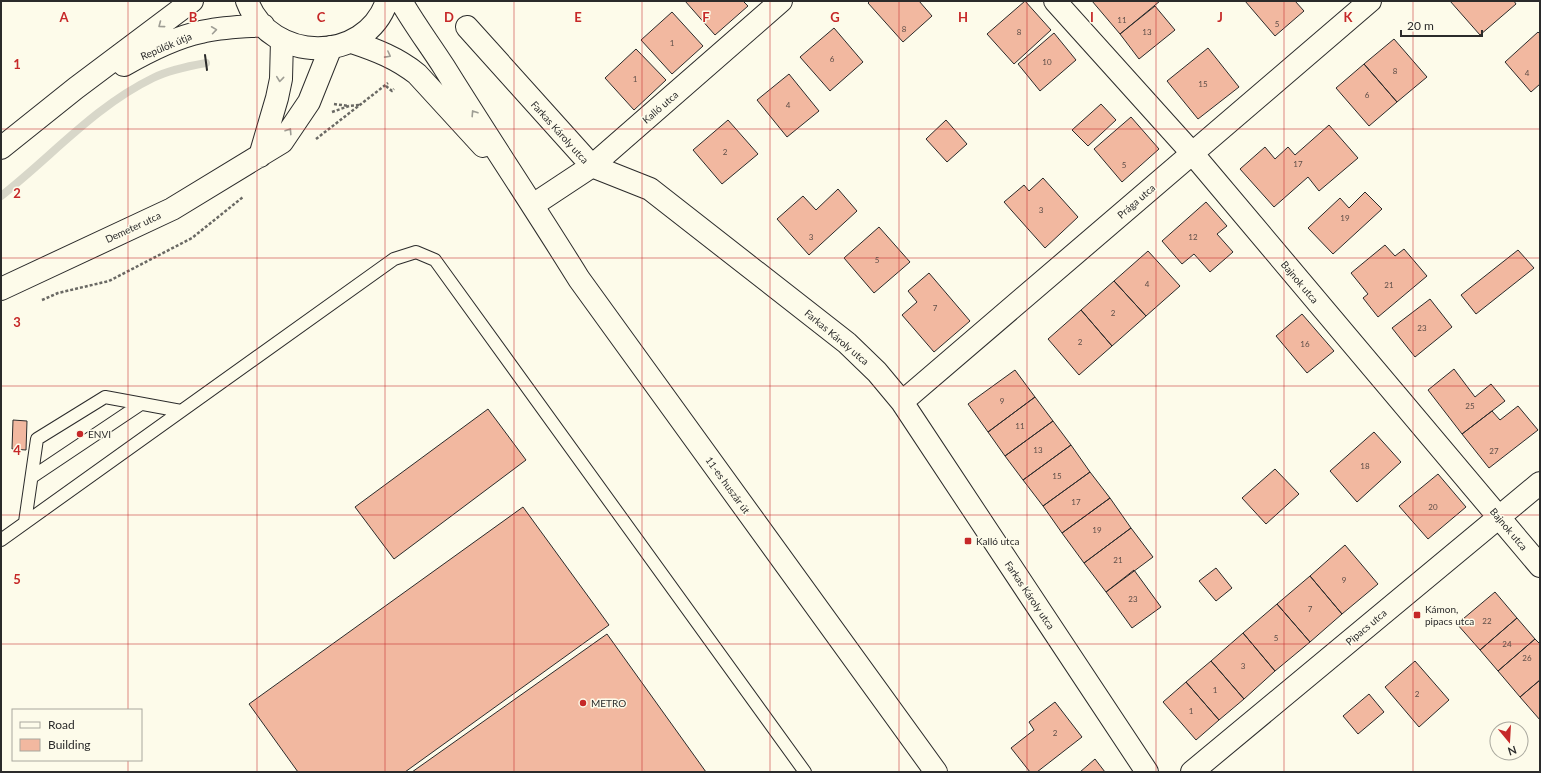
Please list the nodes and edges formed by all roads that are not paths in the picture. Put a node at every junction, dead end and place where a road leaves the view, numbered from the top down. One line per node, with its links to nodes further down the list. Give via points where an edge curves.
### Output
1 (192, 1): 12 (street, Repülők útja, one-way to 12)
2 (247, 1): 8 (street)
3 (387, 1): 11 (street, via 377,20 363,34)
4 (401, 1): 17 (street, one-way to 4)
5 (781, 1): 16 (street, Kalló utca)
6 (1055, 1): 14 (street, Bajnok utca)
7 (1370, 1): 14 (street, Prága utca)
8 (262, 26): 10 (street); 12 (street, Repülők útja, one-way to 8, via 174,41 200,32)
9 (467, 27): 16 (street, Farkas Károly utca)
10 (282, 40): 11 (street, via 305,48); 15 (street, one-way to 15, via 281,79)
11 (341, 44): 15 (street, Demeter utca, one-way to 11, via 282,142 309,102); 17 (street, one-way to 17, via 379,50 417,74)
12 (76, 88): 13 (street, Repülők útja)
13 (1, 148)
14 (1192, 153): 19 (street, Prága utca); 24 (street, Bajnok utca)
15 (260, 156): 18 (street, Demeter utca, via 172,210)
16 (592, 166): 17 (street, Kalló utca); 19 (street, Farkas Károly utca, via 650,189 847,343 877,372)
17 (529, 199): 29 (street, 11-es huszár út, via 579,279)
18 (1, 289)
19 (902, 402): 30 (street, Farkas Károly utca)
20 (141, 404): 21 (lane); 22 (lane); 22 (lane, via 106,397 38,439)
21 (181, 411): 25 (lane); 28 (lane, via 394,259 416,252 435,260)
22 (32, 477): 25 (lane)
23 (1540, 483): 24 (street, Pipacs utca)
24 (1498, 517): 27 (street, Bajnok utca); 31 (street, Pipacs utca)
25 (25, 522): 26 (lane)
26 (1, 540)
27 (1540, 566)
28 (805, 772)
29 (936, 772)
30 (1147, 772)
31 (1192, 772)

